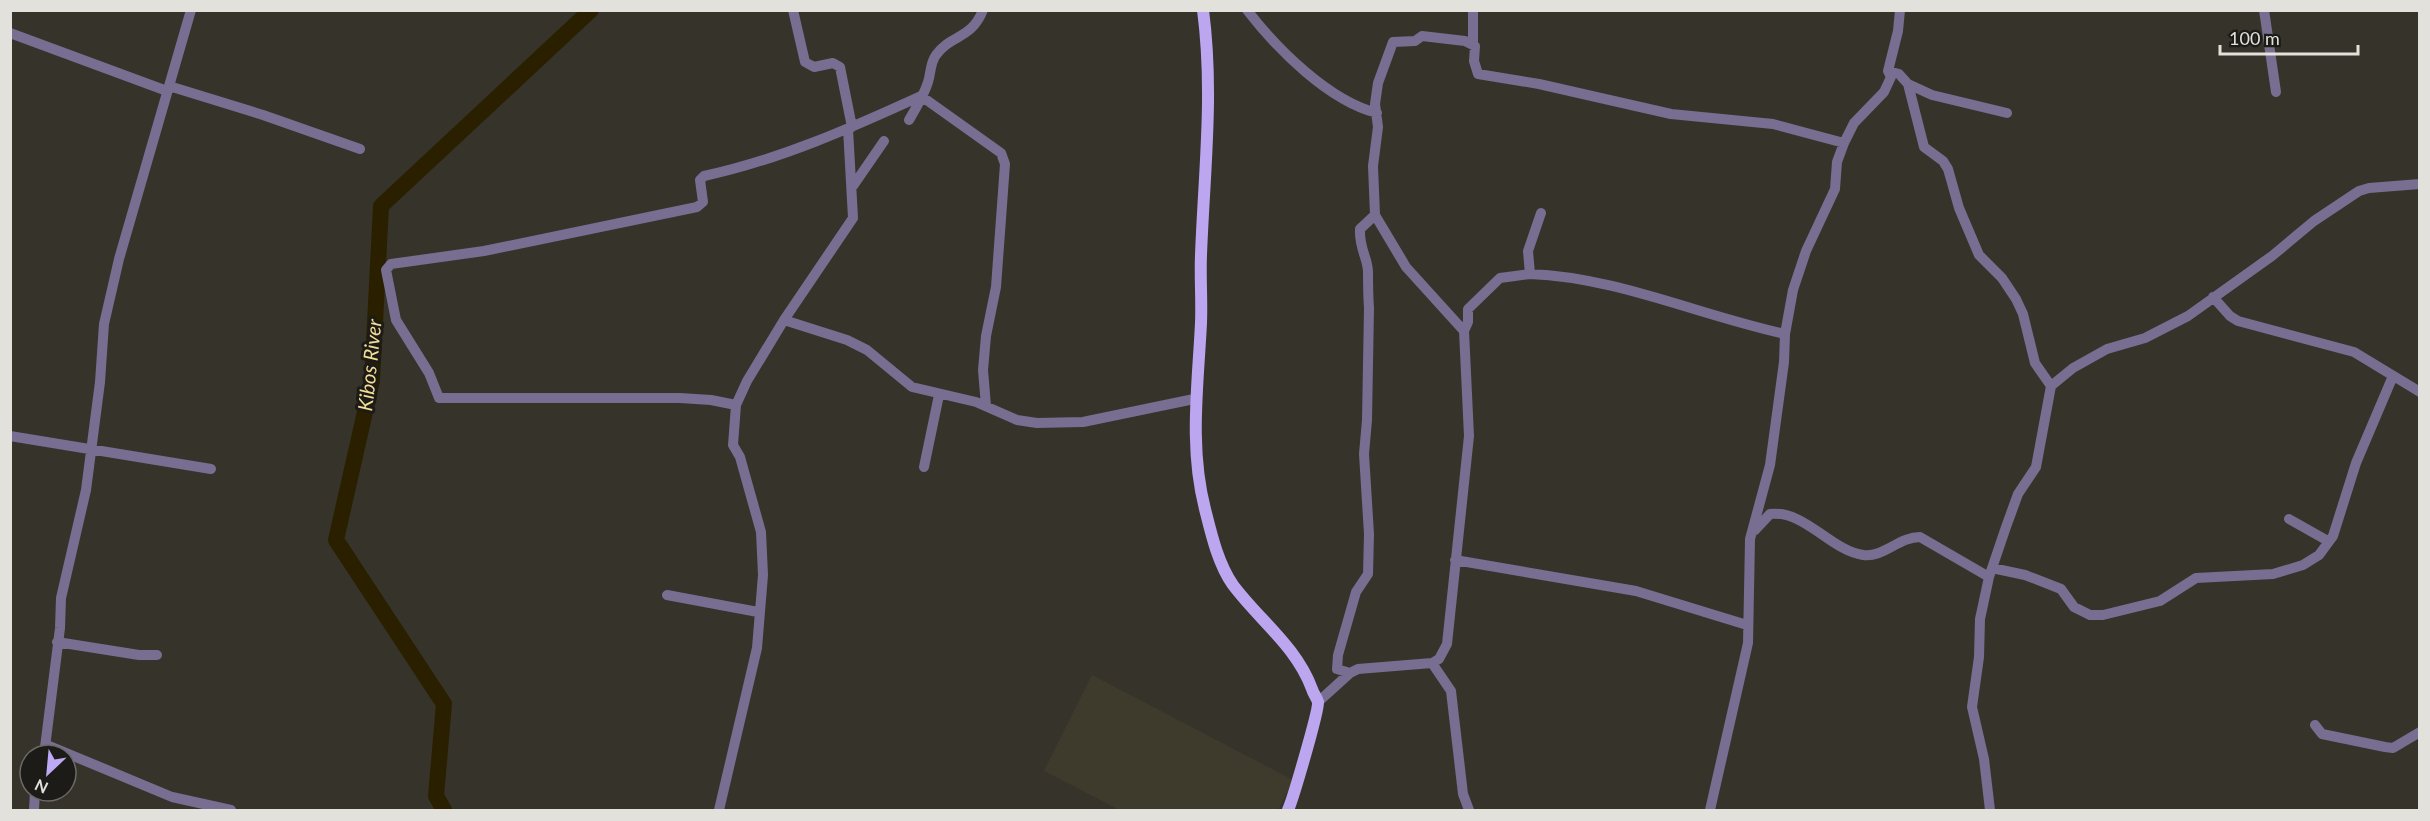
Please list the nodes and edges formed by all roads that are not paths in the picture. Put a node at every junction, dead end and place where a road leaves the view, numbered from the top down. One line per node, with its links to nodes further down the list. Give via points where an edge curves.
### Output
1 (191, 10): 13 (street)
2 (793, 10): 19 (street, via 805,62 814,67 833,63 840,67)
3 (983, 10): 15 (street, via 978,23 934,57)
4 (1203, 10): 36 (main road, via 1209,93 1201,324)
5 (1246, 10): 16 (street, via 1320,84 1358,108)
6 (1473, 10): 10 (street)
7 (1900, 10): 11 (street)
8 (2264, 10): 14 (street)
9 (10, 33): 13 (street)
10 (1473, 44): 16 (street, via 1422,36 1415,41 1393,42 1378,83); 21 (street, via 1478,74 1671,114 1773,124)
11 (1888, 71): 12 (street, via 1899,74); 21 (street, via 1891,77 1884,92 1854,123)
12 (1908, 84): 17 (street, via 1932,96); 33 (street, via 1924,147 1948,169 1975,248 2016,299 2035,363)
13 (168, 89): 22 (street, via 263,115); 40 (street, via 111,290)
14 (2276, 92)
15 (921, 96): 18 (street); 19 (street); 38 (street, via 1001,153 1005,164 996,287 983,370)
16 (1377, 113): 26 (street)
17 (2007, 113)
18 (909, 120)
19 (850, 128): 24 (street); 37 (street, via 779,155 704,176 700,180 703,202 697,207 484,251 391,264 387,268 396,320 429,373 439,398 680,398)
20 (884, 141): 24 (street)
21 (1844, 143): 31 (street, via 1837,162 1835,189 1797,273)
22 (360, 149)
23 (2420, 184): 28 (street, via 2359,191)
24 (853, 186): 29 (street, via 850,225)
25 (1541, 213): 27 (street, via 1528,250)
26 (1375, 215): 30 (street, via 1406,267); 54 (street, via 1360,229 1359,245 1368,269 1370,308 1364,454 1368,574 1356,592 1338,655 1337,669)
27 (1530, 274): 30 (street, via 1500,278 1468,309); 31 (street, via 1557,275 1651,297)
28 (2213, 297): 32 (street, via 2238,321 2348,350); 33 (street, via 2162,330 2081,363)
29 (784, 320): 35 (street, via 847,340 884,362 912,387); 37 (street)
30 (1464, 331): 46 (street, via 1469,436)
31 (1785, 334): 44 (street, via 1770,465)
32 (2392, 376): 34 (street); 45 (street)
33 (2051, 386): 47 (street, via 2036,467 2018,494)
34 (2420, 392)
35 (939, 395): 38 (street); 41 (street)
36 (1194, 399): 38 (street, via 1062,424 1017,420); 55 (main road, via 1205,507 1223,566 1233,584 1291,649)
37 (736, 405): 49 (street, via 733,445 761,532 763,575)
38 (986, 406)
39 (10, 436): 40 (street)
40 (91, 449): 42 (street); 51 (street, via 86,490 61,598)
41 (924, 467)
42 (211, 470)
43 (2289, 519): 45 (street)
44 (1751, 535): 47 (street, via 1770,514 1777,513 1787,515 1847,551 1873,556 1920,537); 50 (street)
45 (2328, 541): 47 (street, via 2319,555 2303,566 2273,574 2196,578 2160,601 2103,615 2080,612 2061,589 2049,583)
46 (1455, 560): 50 (street, via 1636,591); 53 (street, via 1447,644 1439,659)
47 (1991, 573): 65 (street, via 1980,619 1972,707)
48 (667, 595): 49 (street)
49 (758, 612): 61 (street, via 757,648)
50 (1747, 625): 64 (street, via 1748,643)
51 (57, 642): 52 (street); 58 (street)
52 (157, 656)
53 (1432, 663): 54 (street, via 1370,666); 63 (street, via 1451,691 1463,794)
54 (1350, 673): 55 (street)
55 (1318, 702): 62 (main road)
56 (2315, 725): 57 (street, via 2322,734 2393,748)
57 (2420, 732)
58 (47, 743)
59 (78, 762): 60 (street, via 172,796)
60 (231, 810)
61 (719, 810)
62 (1288, 810)
63 (1469, 810)
64 (1710, 810)
65 (1990, 810)

